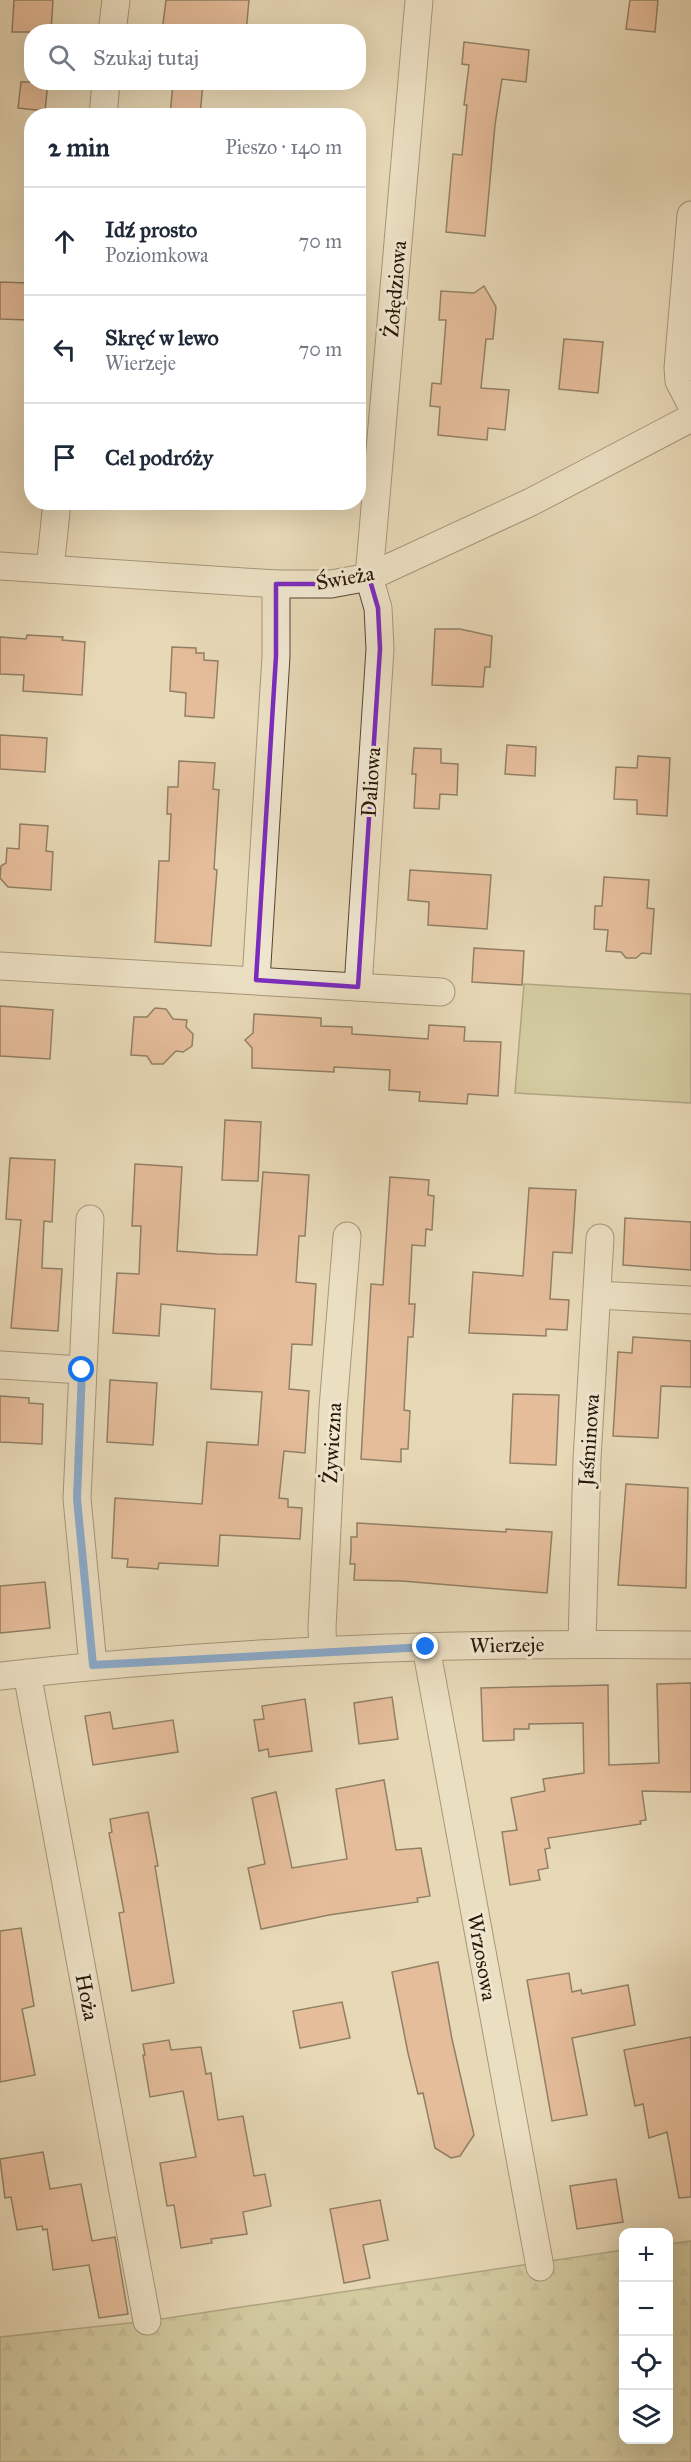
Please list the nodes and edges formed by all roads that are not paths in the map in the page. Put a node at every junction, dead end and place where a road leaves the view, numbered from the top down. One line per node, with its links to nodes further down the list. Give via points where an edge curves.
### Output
1 (116, 0): 3 (street)
2 (419, 0): 12 (street, Żołędziowa)
3 (113, 24)
4 (105, 90): 5 (street)
5 (104, 108)
6 (691, 215): 7 (street, via 678,368 679,381)
7 (691, 404)
8 (691, 418): 12 (street, Świeża, via 531,502)
9 (56, 510): 11 (street)
10 (0, 566): 11 (street, Świeża)
11 (50, 569): 13 (street, Świeża)
12 (369, 578): 13 (street, Świeża, via 331,585); 16 (street, Daliowa, via 380,625)
13 (276, 585): 15 (street, via 276,656)
14 (0, 966): 15 (street)
15 (256, 980): 16 (street)
16 (358, 987): 17 (street)
17 (441, 992)
18 (90, 1219): 24 (street)
19 (347, 1236): 28 (street, Żywiczna, via 333,1408)
20 (600, 1238): 21 (street, Jaśminowa)
21 (597, 1295): 22 (street); 25 (street, Jaśminowa)
22 (691, 1300)
23 (0, 1365): 24 (street)
24 (82, 1370): 29 (street, via 77,1499)
25 (582, 1644): 26 (street, Wierzeje); 27 (street, Wierzeje)
26 (691, 1645)
27 (426, 1647): 28 (street, Wierzeje); 32 (street, Wrzosowa)
28 (323, 1651): 29 (street, Wierzeje)
29 (93, 1665): 30 (street, Wierzeje)
30 (27, 1673): 31 (street, Wierzeje); 33 (street, Hoża)
31 (0, 1676)
32 (540, 2267)
33 (147, 2321)

